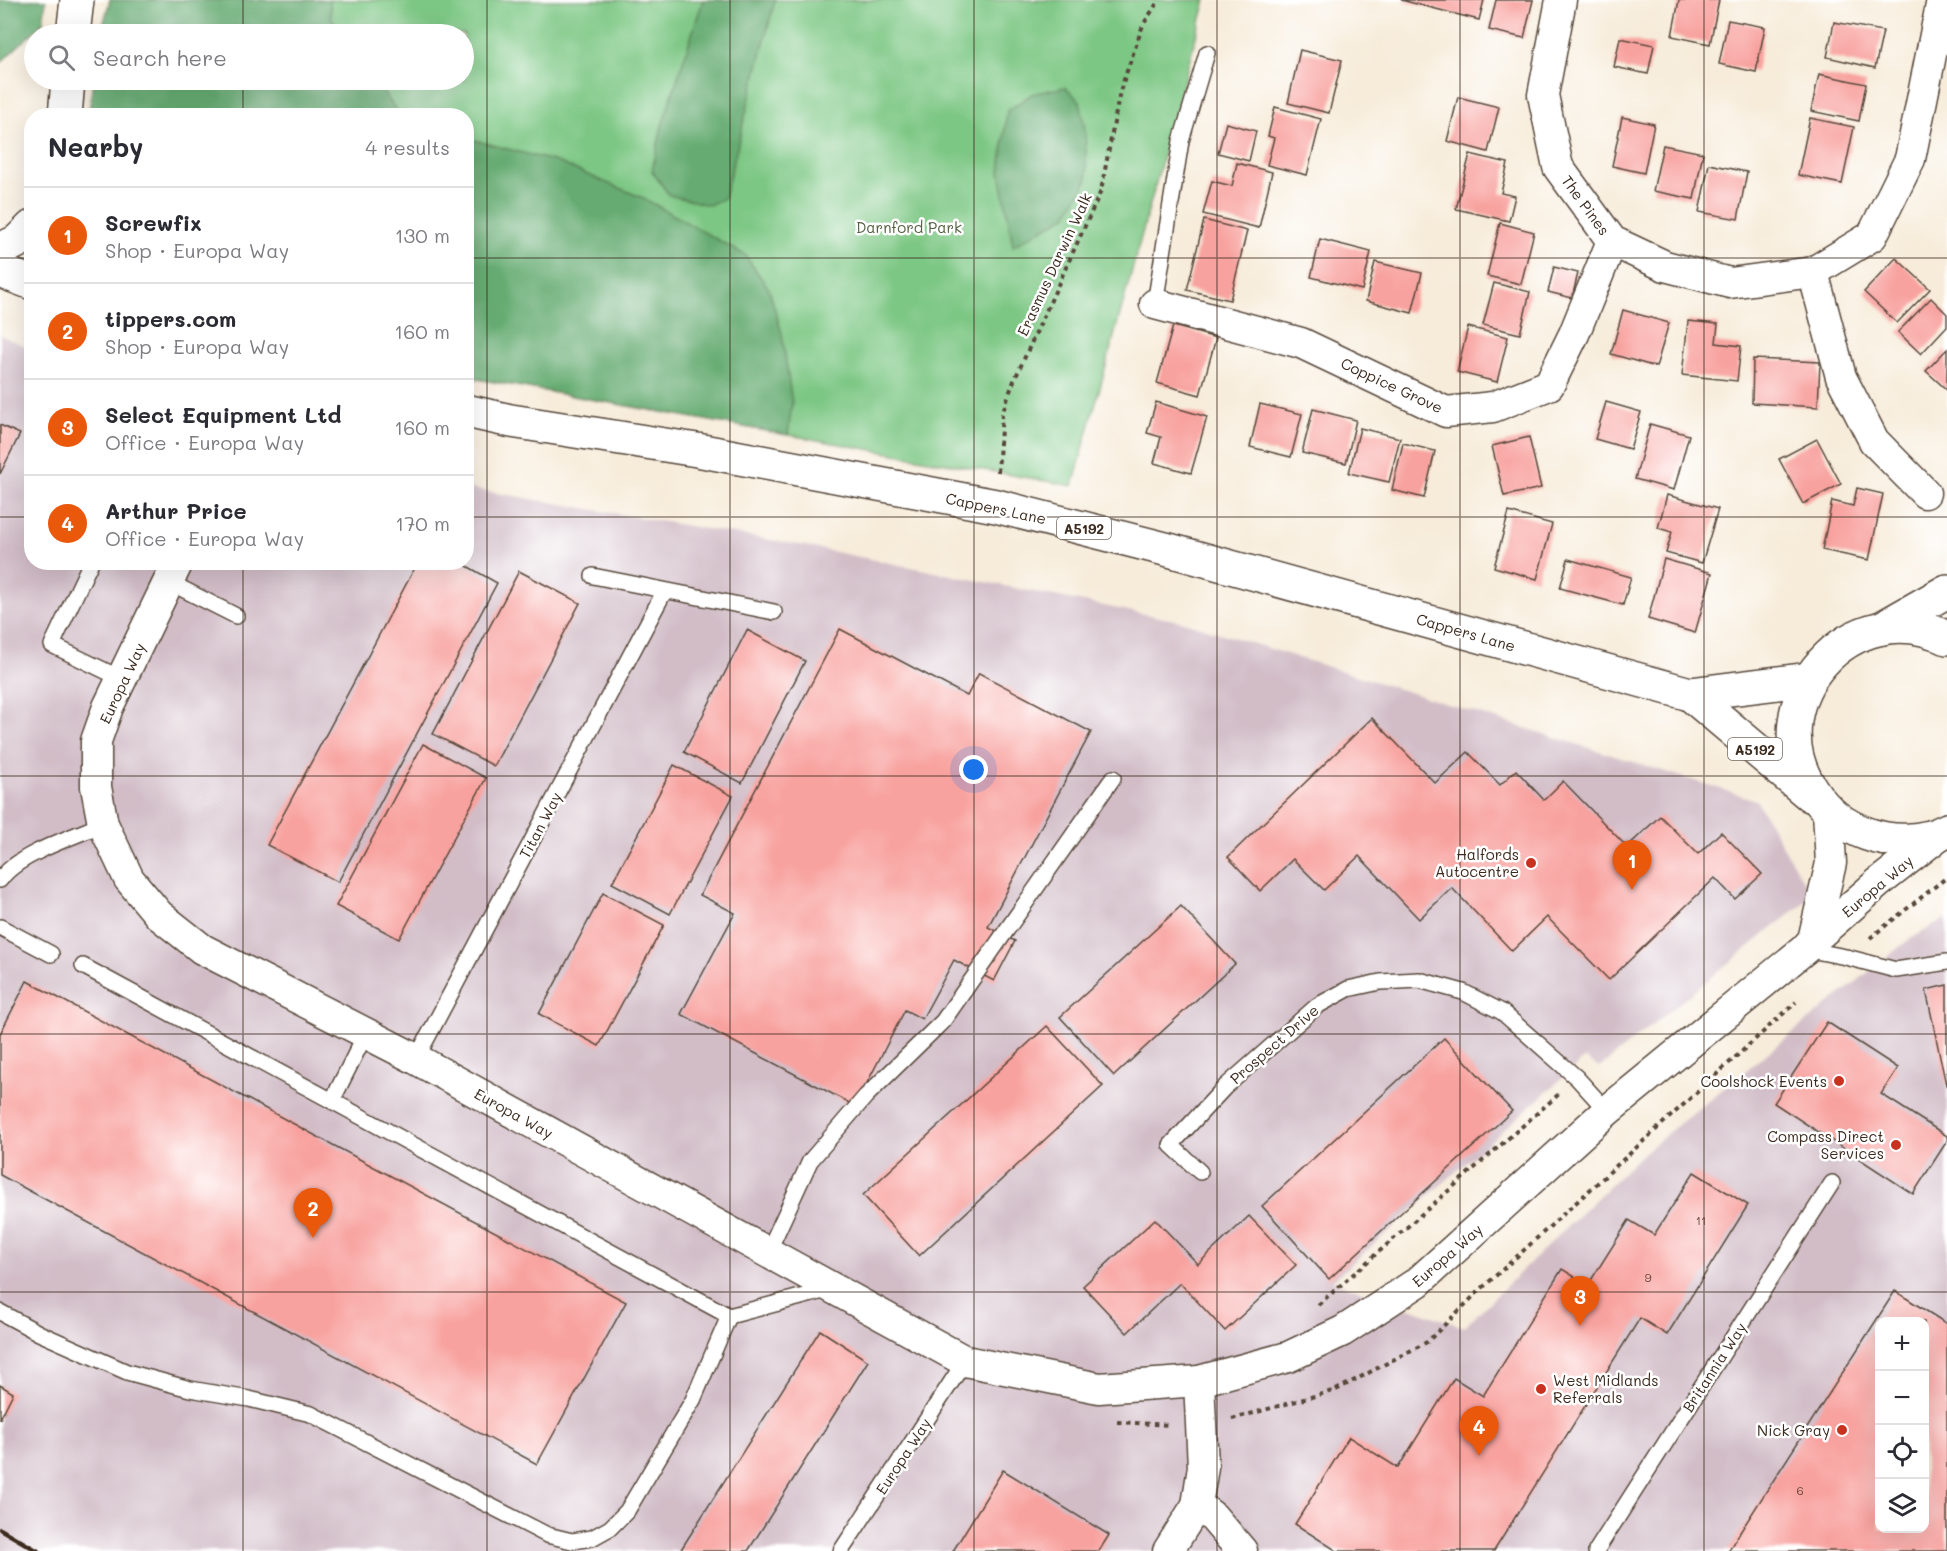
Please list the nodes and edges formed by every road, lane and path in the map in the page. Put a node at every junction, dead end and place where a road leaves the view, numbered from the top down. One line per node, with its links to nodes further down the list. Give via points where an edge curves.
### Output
1 (77, 0): 5 (main road)
2 (1159, 0): 18 (path, Erasmus Darwin Walk, via 1143,25 1120,91 1101,191 1002,414)
3 (1561, 0): 10 (street, The Pines, via 1543,95 1558,167)
4 (1942, 0): 13 (street, The Pines, via 1910,159 1872,236)
5 (74, 24)
6 (1207, 53): 15 (lane, via 1181,141)
7 (68, 90): 8 (main road)
8 (66, 108)
9 (24, 235): 11 (main road)
10 (1612, 241): 13 (street, The Pines, via 1665,266 1730,283); 15 (street, Coppice Grove, via 1549,385 1493,406 1446,412 1301,343)
11 (0, 250)
12 (0, 271): 14 (main road)
13 (1813, 272): 17 (street, via 1845,386 1874,441)
14 (24, 280)
15 (1155, 304)
16 (474, 413): 18 (main road, Cappers Lane / A5192)
17 (1926, 493)
18 (996, 506): 30 (main road, Cappers Lane / A5192)
19 (87, 570): 28 (lane, via 52,645)
20 (174, 572): 25 (lane, Europa Way); 28 (street, Europa Way)
21 (593, 576): 23 (lane)
22 (1947, 591): 26 (main road)
23 (664, 592): 24 (lane); 45 (lane, Titan Way)
24 (774, 612)
25 (236, 616)
26 (1882, 628): 27 (main road, via 1910,627); 29 (main road, via 1845,642 1825,658)
27 (1947, 638)
28 (122, 679): 33 (street, Europa Way, via 96,741 96,787)
29 (1809, 679): 30 (main road, Cappers Lane / A5192); 32 (main road, via 1796,710 1794,743 1803,776)
30 (1690, 694): 32 (main road, Cappers Lane / A5192)
31 (1113, 778): 51 (lane, via 943,1021 866,1096 810,1161)
32 (1825, 808): 34 (main road, Cappers Lane, via 1853,829 1882,839 1912,840); 38 (street, Europa Way, via 1831,863)
33 (103, 824): 35 (lane, via 29,856); 44 (street, Europa Way, via 129,879 159,915 202,949)
34 (1945, 832): 38 (street, Europa Way, via 1878,883)
35 (1, 876)
36 (1947, 877): 40 (path)
37 (0, 927): 39 (lane)
38 (1809, 945): 40 (lane); 48 (street, Europa Way)
39 (51, 954)
40 (1846, 957): 41 (lane, via 1896,970)
41 (1947, 962)
42 (83, 966): 47 (lane)
43 (1802, 996): 59 (path, via 1427,1342 1336,1390)
44 (366, 1033): 45 (street, Europa Way); 47 (lane)
45 (416, 1059): 51 (street, Europa Way)
46 (1577, 1078): 48 (lane, Prospect Drive); 49 (lane, Prospect Drive, via 1502,1012 1463,992 1419,980 1348,989 1317,1006 1233,1079 1171,1145); 53 (path)
47 (332, 1101): 55 (lane)
48 (1607, 1112): 57 (street, Europa Way, via 1418,1282 1343,1331 1288,1357)
49 (1200, 1172)
50 (1832, 1184): 64 (lane, Britannia Way)
51 (768, 1252): 52 (street, Europa Way)
52 (833, 1288): 55 (lane); 56 (street, Europa Way)
53 (1316, 1307)
54 (0, 1312): 55 (lane, via 127,1372 311,1414 548,1535 573,1541 592,1538 627,1510 693,1400)
55 (729, 1316)
56 (965, 1360): 57 (street, Europa Way, via 1099,1388); 61 (lane, Europa Way)
57 (1199, 1381): 59 (street)
58 (1110, 1421): 59 (path)
59 (1203, 1426): 60 (street, via 1203,1467)
60 (1197, 1505): 62 (street); 63 (street, via 1213,1517)
61 (841, 1551)
62 (1168, 1551)
63 (1242, 1551)
64 (1596, 1551)

